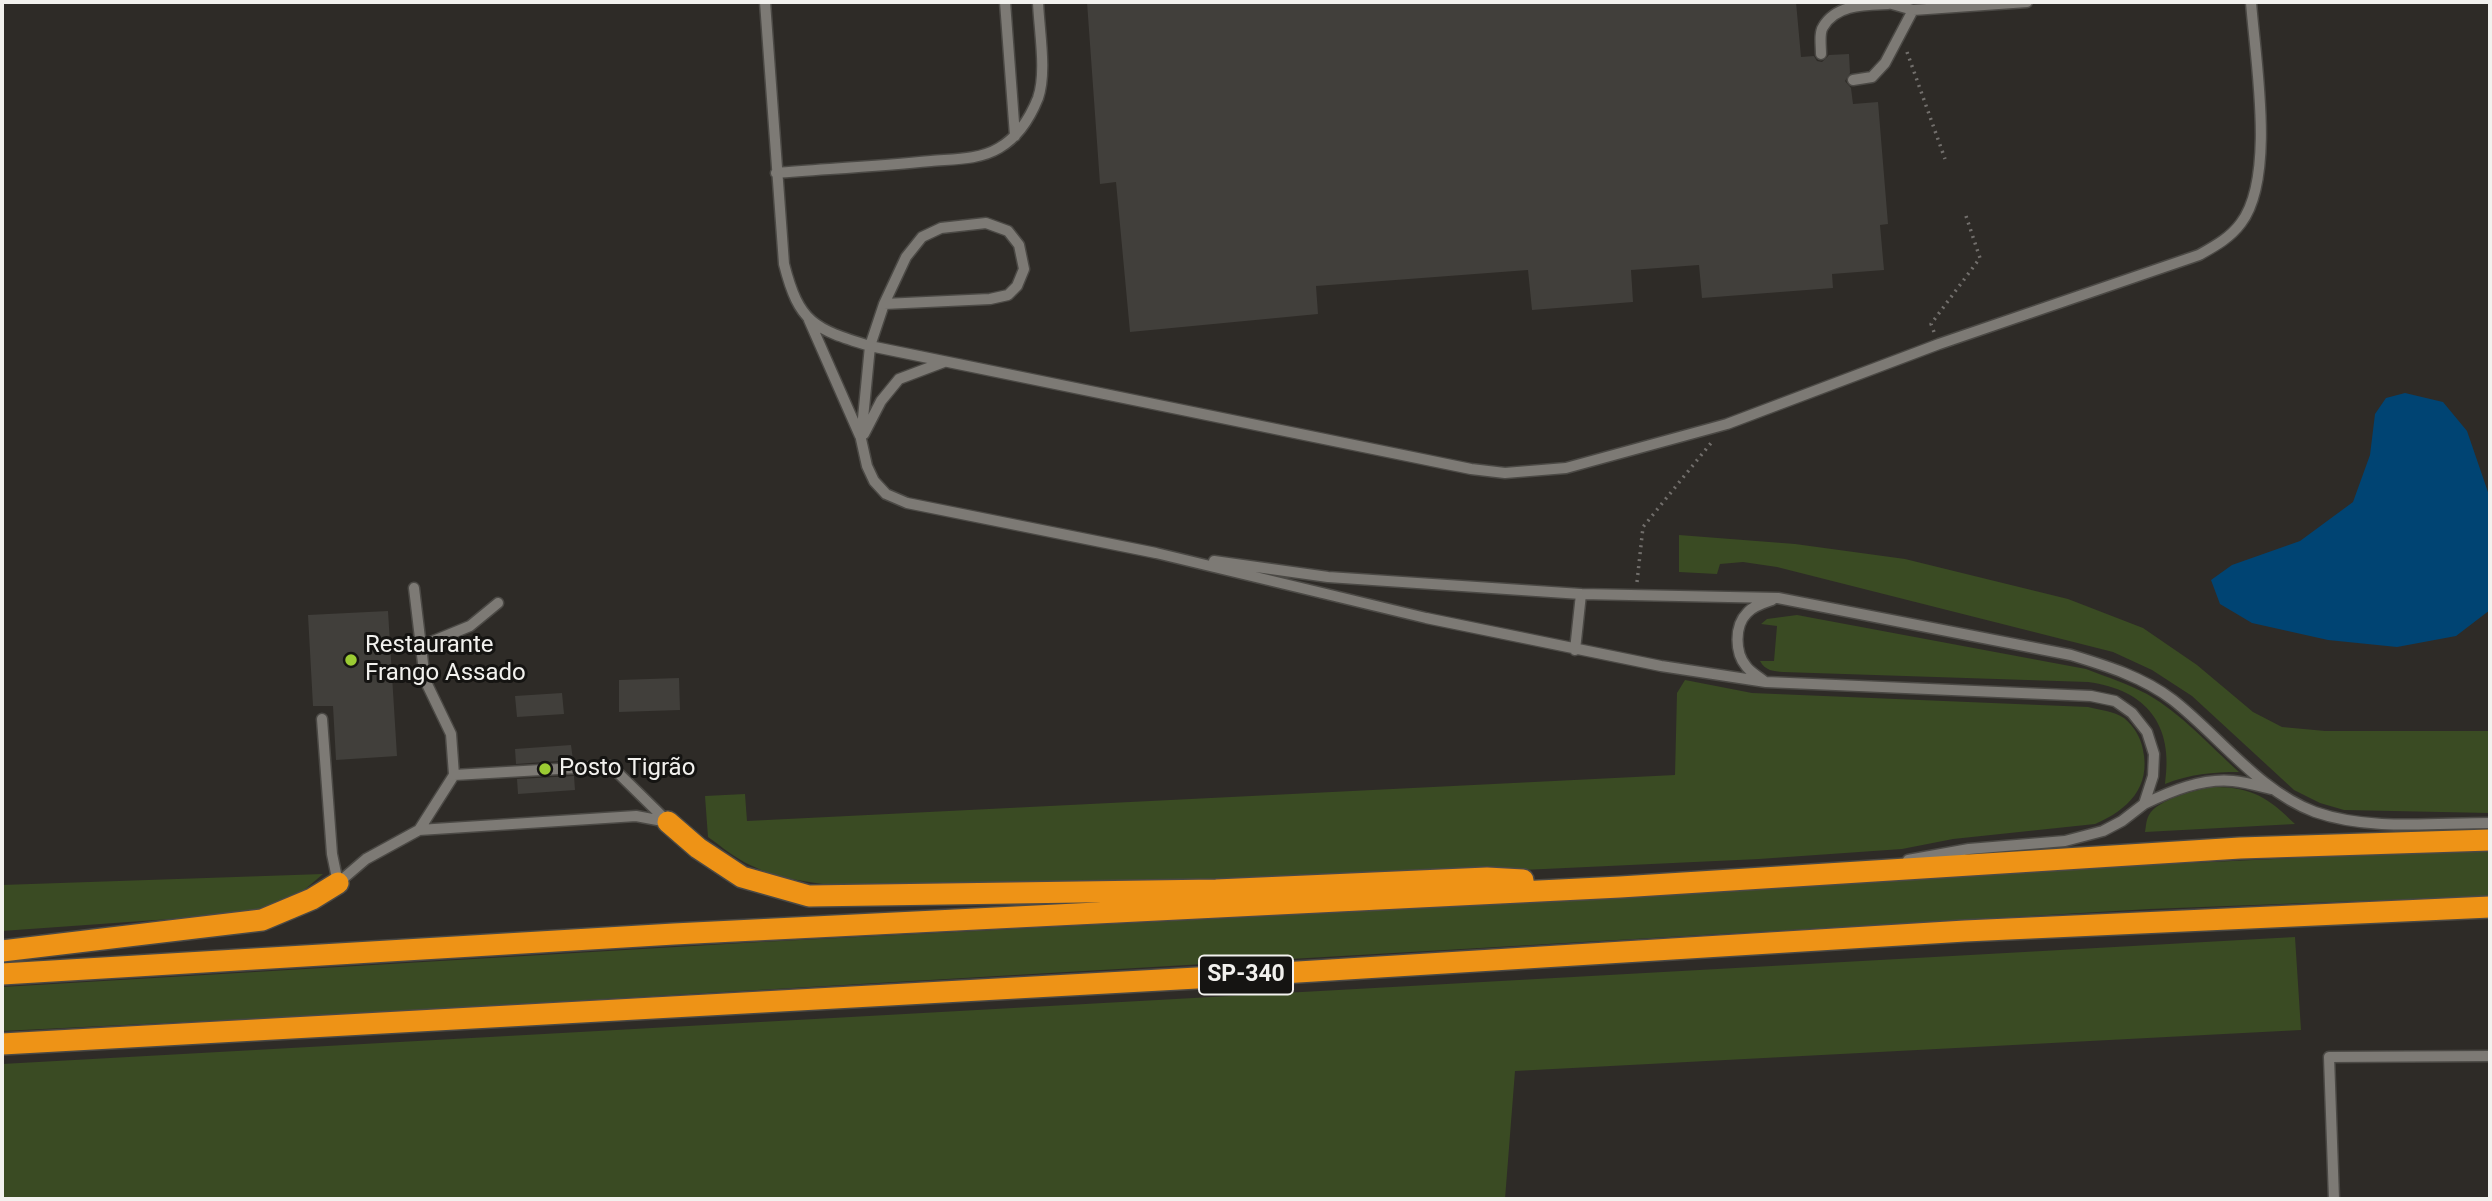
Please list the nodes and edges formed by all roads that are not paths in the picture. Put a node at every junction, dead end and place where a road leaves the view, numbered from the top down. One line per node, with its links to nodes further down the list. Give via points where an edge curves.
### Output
1 (765, 2): 11 (lane)
2 (1005, 2): 10 (lane)
3 (1038, 2): 10 (lane, via 1038,96)
4 (1887, 2): 7 (lane); 8 (lane, via 1835,13 1822,28)
5 (2027, 2): 7 (lane)
6 (2251, 2): 15 (lane, via 2261,157 2255,198 2225,241 2199,255 1939,344 1727,424 1566,468 1505,473)
7 (1913, 10): 9 (lane, via 1885,63 1872,77)
8 (1821, 54)
9 (1853, 80)
10 (1016, 136): 11 (lane, via 982,156)
11 (776, 173): 13 (lane, via 784,264 791,290)
12 (884, 304): 12 (lane, via 1008,295 1024,269 1019,245 1008,231 986,223 941,228 922,237 906,257); 14 (lane)
13 (809, 320): 14 (lane, via 834,335); 16 (lane)
14 (870, 345): 15 (lane); 16 (lane)
15 (945, 362): 16 (lane, via 898,379)
16 (861, 439): 17 (lane, via 874,481 886,494 907,503)
17 (1156, 554): 19 (lane, via 1328,577); 23 (lane)
18 (414, 588): 22 (lane)
19 (1581, 594): 20 (lane); 23 (lane)
20 (1778, 598): 24 (lane, via 1745,614 1738,629 1738,653 1746,667); 27 (lane, via 2071,655 2118,669 2172,699)
21 (498, 603): 22 (lane, via 470,626)
22 (421, 646): 26 (lane, via 425,680 452,734)
23 (1575, 650): 24 (lane)
24 (1766, 682): 28 (lane, via 2091,696 2116,701 2147,732 2154,754)
25 (322, 719): 34 (lane)
26 (454, 775): 29 (lane, via 611,766); 31 (lane)
27 (2274, 789): 28 (lane, via 2233,780 2204,782); 30 (lane, via 2312,811 2343,820)
28 (2144, 804): 33 (lane, via 2103,831 2065,841 1969,849)
29 (668, 822): 31 (lane, via 636,816); 35 (highway, via 742,877 809,896 1216,890 1487,878)
30 (2490, 823)
31 (419, 830): 34 (lane, via 366,859)
32 (2490, 840): 33 (highway, via 2240,848)
33 (1843, 872): 35 (highway)
34 (338, 883): 37 (highway, via 261,920)
35 (1620, 887): 38 (highway, via 661,935)
36 (2490, 907): 39 (highway, SP-340, via 1965,931)
37 (2, 951)
38 (2, 974)
39 (2, 1044)
40 (2490, 1056): 41 (lane, via 2329,1057)
41 (2334, 1199)

